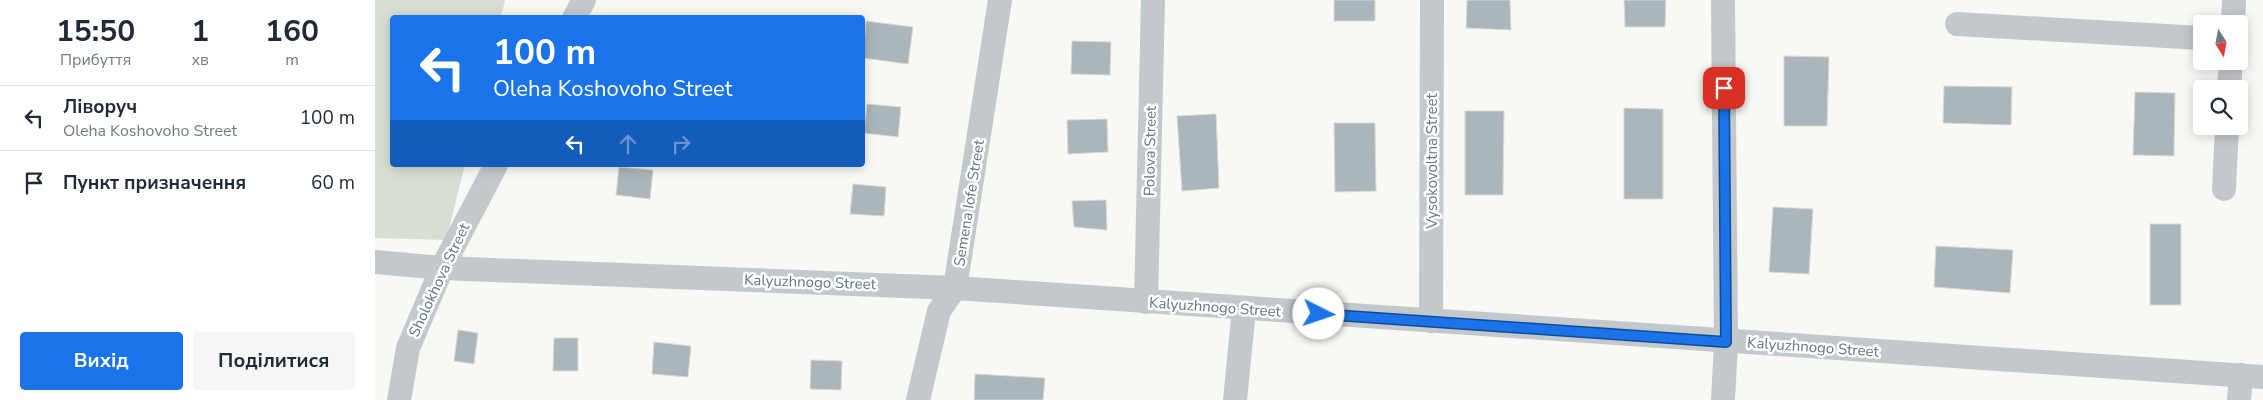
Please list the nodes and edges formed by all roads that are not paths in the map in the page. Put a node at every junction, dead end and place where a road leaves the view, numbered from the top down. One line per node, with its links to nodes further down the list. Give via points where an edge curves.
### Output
1 (584, 0): 7 (street)
2 (1000, 0): 16 (street, Semena Iofe Street)
3 (1153, 0): 17 (street, Polova Street)
4 (1432, 0): 19 (street, Vysokovoltna Street)
5 (1723, 0): 20 (street)
6 (2234, 0): 8 (street)
7 (576, 15)
8 (2233, 15)
9 (1957, 24): 10 (street)
10 (2193, 38)
11 (2227, 135): 13 (street)
12 (495, 167): 15 (street, Sholokhova Street)
13 (2224, 190)
14 (375, 262): 15 (street, Kalyuzhnogo Street)
15 (442, 268): 16 (street, Kalyuzhnogo Street); 22 (street, Sholokhova Street, via 408,348)
16 (955, 288): 17 (street, Kalyuzhnogo Street); 23 (street, Semena Iofe Street, via 939,311)
17 (1146, 302): 18 (street, Kalyuzhnogo Street)
18 (1244, 308): 19 (street, Kalyuzhnogo Street); 24 (street)
19 (1431, 321): 20 (street, Kalyuzhnogo Street)
20 (1726, 342): 21 (street, Kalyuzhnogo Street); 25 (street)
21 (2252, 376): 26 (street)
22 (399, 400)
23 (918, 400)
24 (1235, 400)
25 (1723, 400)
26 (2239, 400)

